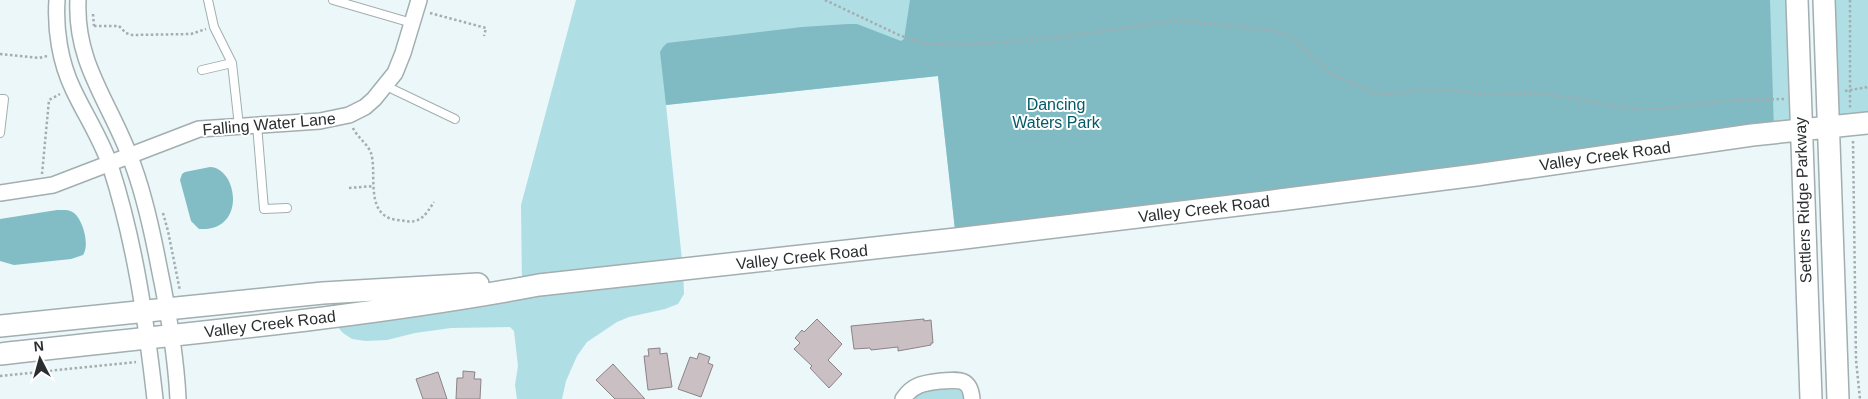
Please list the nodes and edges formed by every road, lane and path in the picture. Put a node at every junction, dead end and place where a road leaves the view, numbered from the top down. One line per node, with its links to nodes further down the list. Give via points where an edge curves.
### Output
1 (57, 0): 19 (street, via 59,39)
2 (78, 0): 30 (street, via 79,35 84,57)
3 (208, 0): 11 (lane)
4 (333, 0): 9 (lane)
5 (825, 0): 21 (path, via 925,44 983,44 1060,37 1180,20 1275,31 1291,37 1331,74 1376,93 1420,90 1490,95 1532,93 1634,109)
6 (1797, 0): 28 (main road, Settlers Ridge Parkway)
7 (1824, 0): 27 (main road, Settlers Ridge Parkway)
8 (1850, 0): 18 (path, via 1851,89)
9 (416, 11): 12 (path, via 486,28); 17 (street, Falling Water Lane, via 395,73)
10 (94, 26): 11 (path, via 120,26 132,35 191,34)
11 (214, 26): 15 (lane)
12 (484, 36)
13 (0, 54): 14 (path)
14 (47, 56)
15 (232, 63): 16 (lane); 26 (lane)
16 (202, 70)
17 (386, 86): 22 (street, Falling Water Lane, via 365,107); 23 (lane)
18 (1868, 87)
19 (72, 88): 32 (street); 34 (path, via 48,100 41,170)
20 (0, 99): 29 (lane, via 4,99)
21 (1773, 99)
22 (349, 115): 25 (street, Falling Water Lane, via 320,121); 33 (path, via 355,133 371,153)
23 (455, 119)
24 (1868, 123): 27 (main road, Valley Creek Road)
25 (257, 125): 26 (street, Falling Water Lane); 38 (lane, via 264,209)
26 (239, 126): 30 (street, Falling Water Lane, via 199,129)
27 (1827, 127): 28 (main road, Valley Creek Road); 53 (main road, Settlers Ridge Parkway)
28 (1801, 130): 39 (main road, Valley Creek Road, via 1270,201); 52 (main road, Settlers Ridge Parkway)
29 (0, 132)
30 (130, 156): 32 (street, Falling Water Lane); 40 (street, via 152,228)
31 (1854, 160): 54 (path, via 1856,360)
32 (110, 165): 34 (street, Falling Water Lane); 41 (street, via 128,229)
33 (374, 186): 35 (path); 37 (path, via 377,204 390,218 420,220)
34 (46, 187): 36 (street, Falling Water Lane)
35 (350, 188)
36 (0, 193)
37 (434, 202)
38 (287, 208)
39 (538, 285): 40 (main road, Valley Creek Road, via 376,288); 43 (main road, Valley Creek Road, via 475,297)
40 (168, 308): 41 (main road, Valley Creek Road); 43 (street)
41 (144, 311): 42 (main road, Valley Creek Road); 44 (street)
42 (0, 326)
43 (171, 335): 44 (main road, Valley Creek Road); 49 (street)
44 (148, 338): 45 (main road, Valley Creek Road); 48 (street)
45 (0, 354)
46 (134, 362): 47 (path)
47 (0, 376)
48 (155, 399)
49 (178, 399)
50 (903, 399): 51 (street, via 919,384 956,380 969,386)
51 (972, 399)
52 (1811, 399)
53 (1838, 399)
54 (1860, 399)

